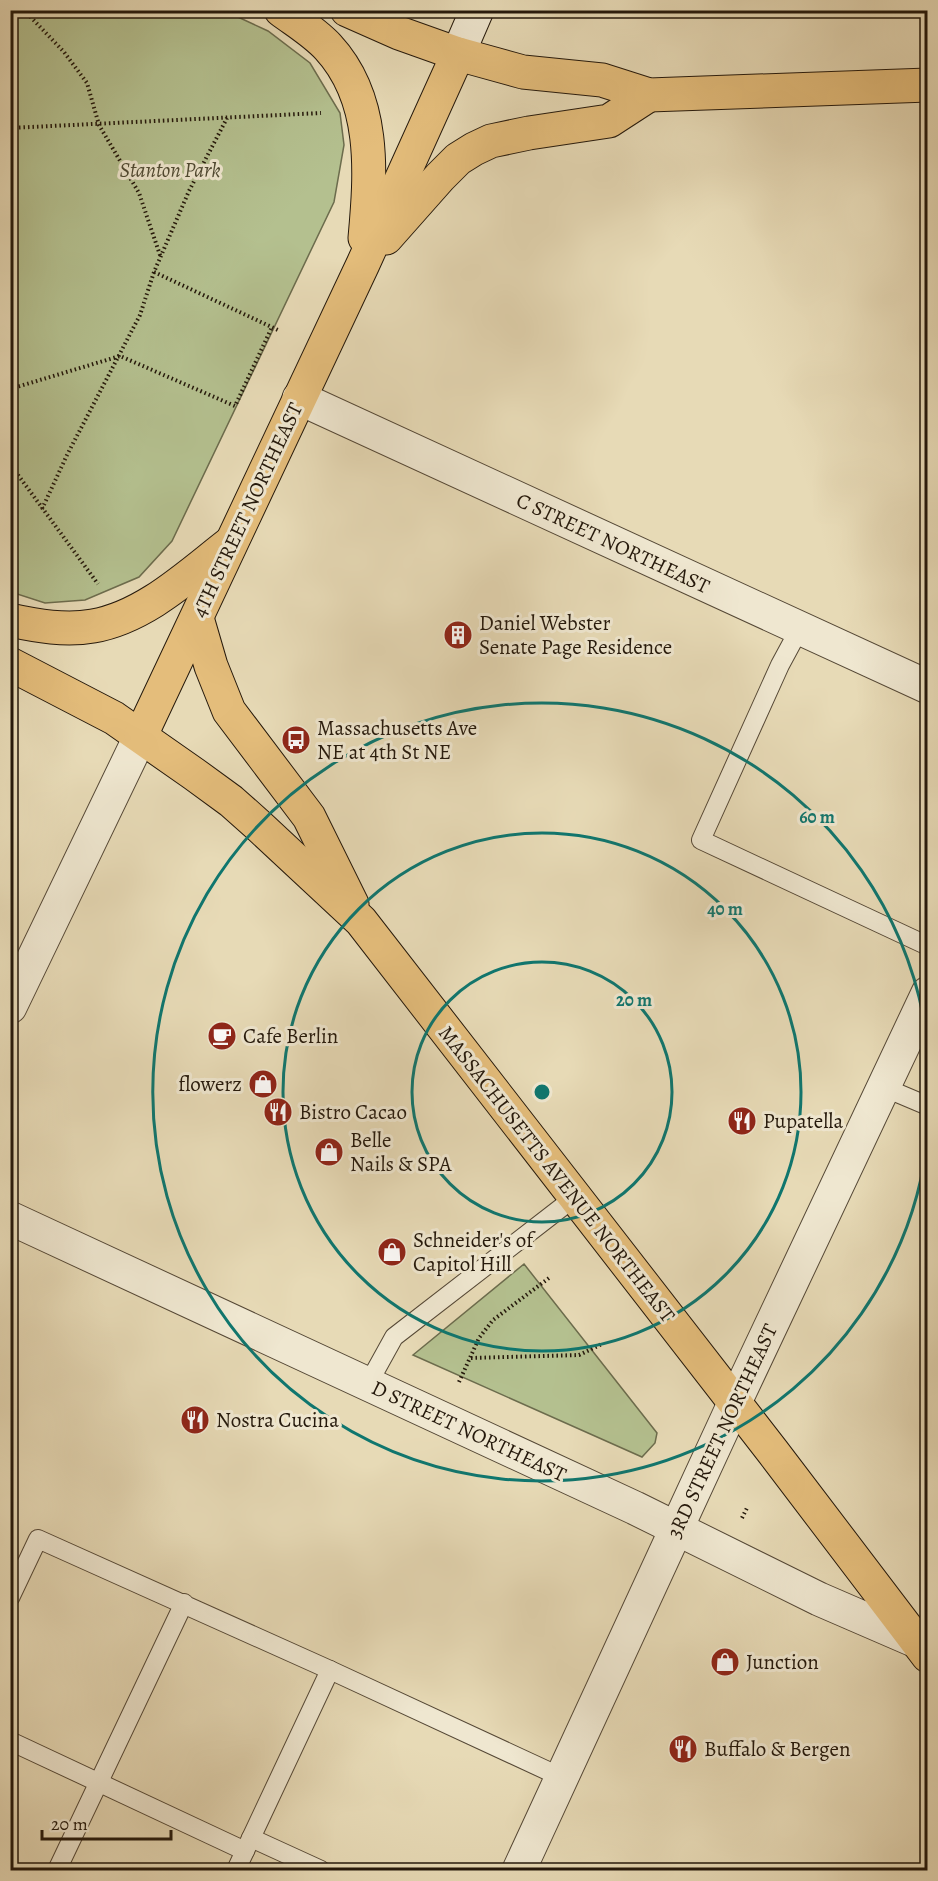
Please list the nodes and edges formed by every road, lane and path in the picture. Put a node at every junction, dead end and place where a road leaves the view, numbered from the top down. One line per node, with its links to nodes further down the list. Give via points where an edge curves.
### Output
1 (24, 10): 10 (path, via 87,83)
2 (281, 10): 13 (main road, via 329,48 358,96 366,127 370,185)
3 (347, 10): 5 (main road)
4 (477, 10): 5 (street, 4TH STREET NORTHEAST)
5 (458, 54): 7 (main road, via 523,72 602,80); 13 (main road, 4TH STREET NORTHEAST)
6 (927, 85): 7 (main road)
7 (649, 95): 13 (main road, via 609,121 491,141 474,149 440,177)
8 (328, 113): 9 (path)
9 (226, 118): 10 (path); 12 (path, via 189,191)
10 (99, 125): 11 (path); 12 (path, via 139,192)
11 (10, 128)
12 (161, 259): 14 (path)
13 (363, 264): 19 (main road, 4TH STREET NORTHEAST)
14 (154, 272): 15 (path); 17 (path, via 140,315)
15 (272, 327): 16 (path); 17 (path, via 235,406)
16 (278, 330)
17 (120, 356): 18 (path); 21 (path)
18 (10, 389)
19 (299, 398): 22 (main road, 4TH STREET NORTHEAST); 26 (street, C STREET NORTHEAST)
20 (10, 464): 21 (path)
21 (42, 509): 23 (path)
22 (232, 542): 24 (main road, 4TH STREET NORTHEAST); 25 (main road, via 154,600 115,620 91,627 60,628)
23 (101, 588)
24 (197, 618): 29 (main road, 4TH STREET NORTHEAST); 30 (main road, via 229,711 309,817)
25 (10, 620)
26 (800, 628): 28 (street, C STREET NORTHEAST); 31 (lane, via 701,840)
27 (10, 664): 29 (main road, via 94,706)
28 (927, 687)
29 (141, 735): 30 (main road, MASSACHUSETTS AVENUE NORTHEAST, via 231,801); 33 (street, 4TH STREET NORTHEAST)
30 (361, 921): 36 (main road, MASSACHUSETTS AVENUE NORTHEAST)
31 (927, 946)
32 (927, 993): 34 (street, 3RD STREET NORTHEAST)
33 (10, 1007)
34 (883, 1087): 35 (lane); 43 (street, 3RD STREET NORTHEAST)
35 (927, 1106)
36 (575, 1197): 42 (lane, via 394,1336); 43 (main road, MASSACHUSETTS AVENUE NORTHEAST)
37 (10, 1218): 42 (street, D STREET NORTHEAST)
38 (549, 1278): 40 (path, via 493,1320 479,1338)
39 (602, 1344): 40 (path, via 579,1355)
40 (471, 1358): 41 (path)
41 (459, 1382)
42 (368, 1384): 44 (street, D STREET NORTHEAST)
43 (734, 1404): 44 (street, 3RD STREET NORTHEAST); 47 (main road, MASSACHUSETTS AVENUE NORTHEAST)
44 (677, 1529): 47 (street, D STREET NORTHEAST); 50 (street, 3RD STREET NORTHEAST)
45 (10, 1598): 46 (lane, via 39,1539)
46 (184, 1603): 48 (lane); 51 (lane)
47 (924, 1648)
48 (330, 1670): 50 (lane); 52 (lane)
49 (10, 1741): 51 (lane)
50 (561, 1777): 56 (street, 3RD STREET NORTHEAST)
51 (99, 1783): 52 (lane); 53 (lane)
52 (248, 1844): 54 (lane); 55 (lane)
53 (57, 1870)
54 (236, 1870)
55 (321, 1870)
56 (519, 1870)

